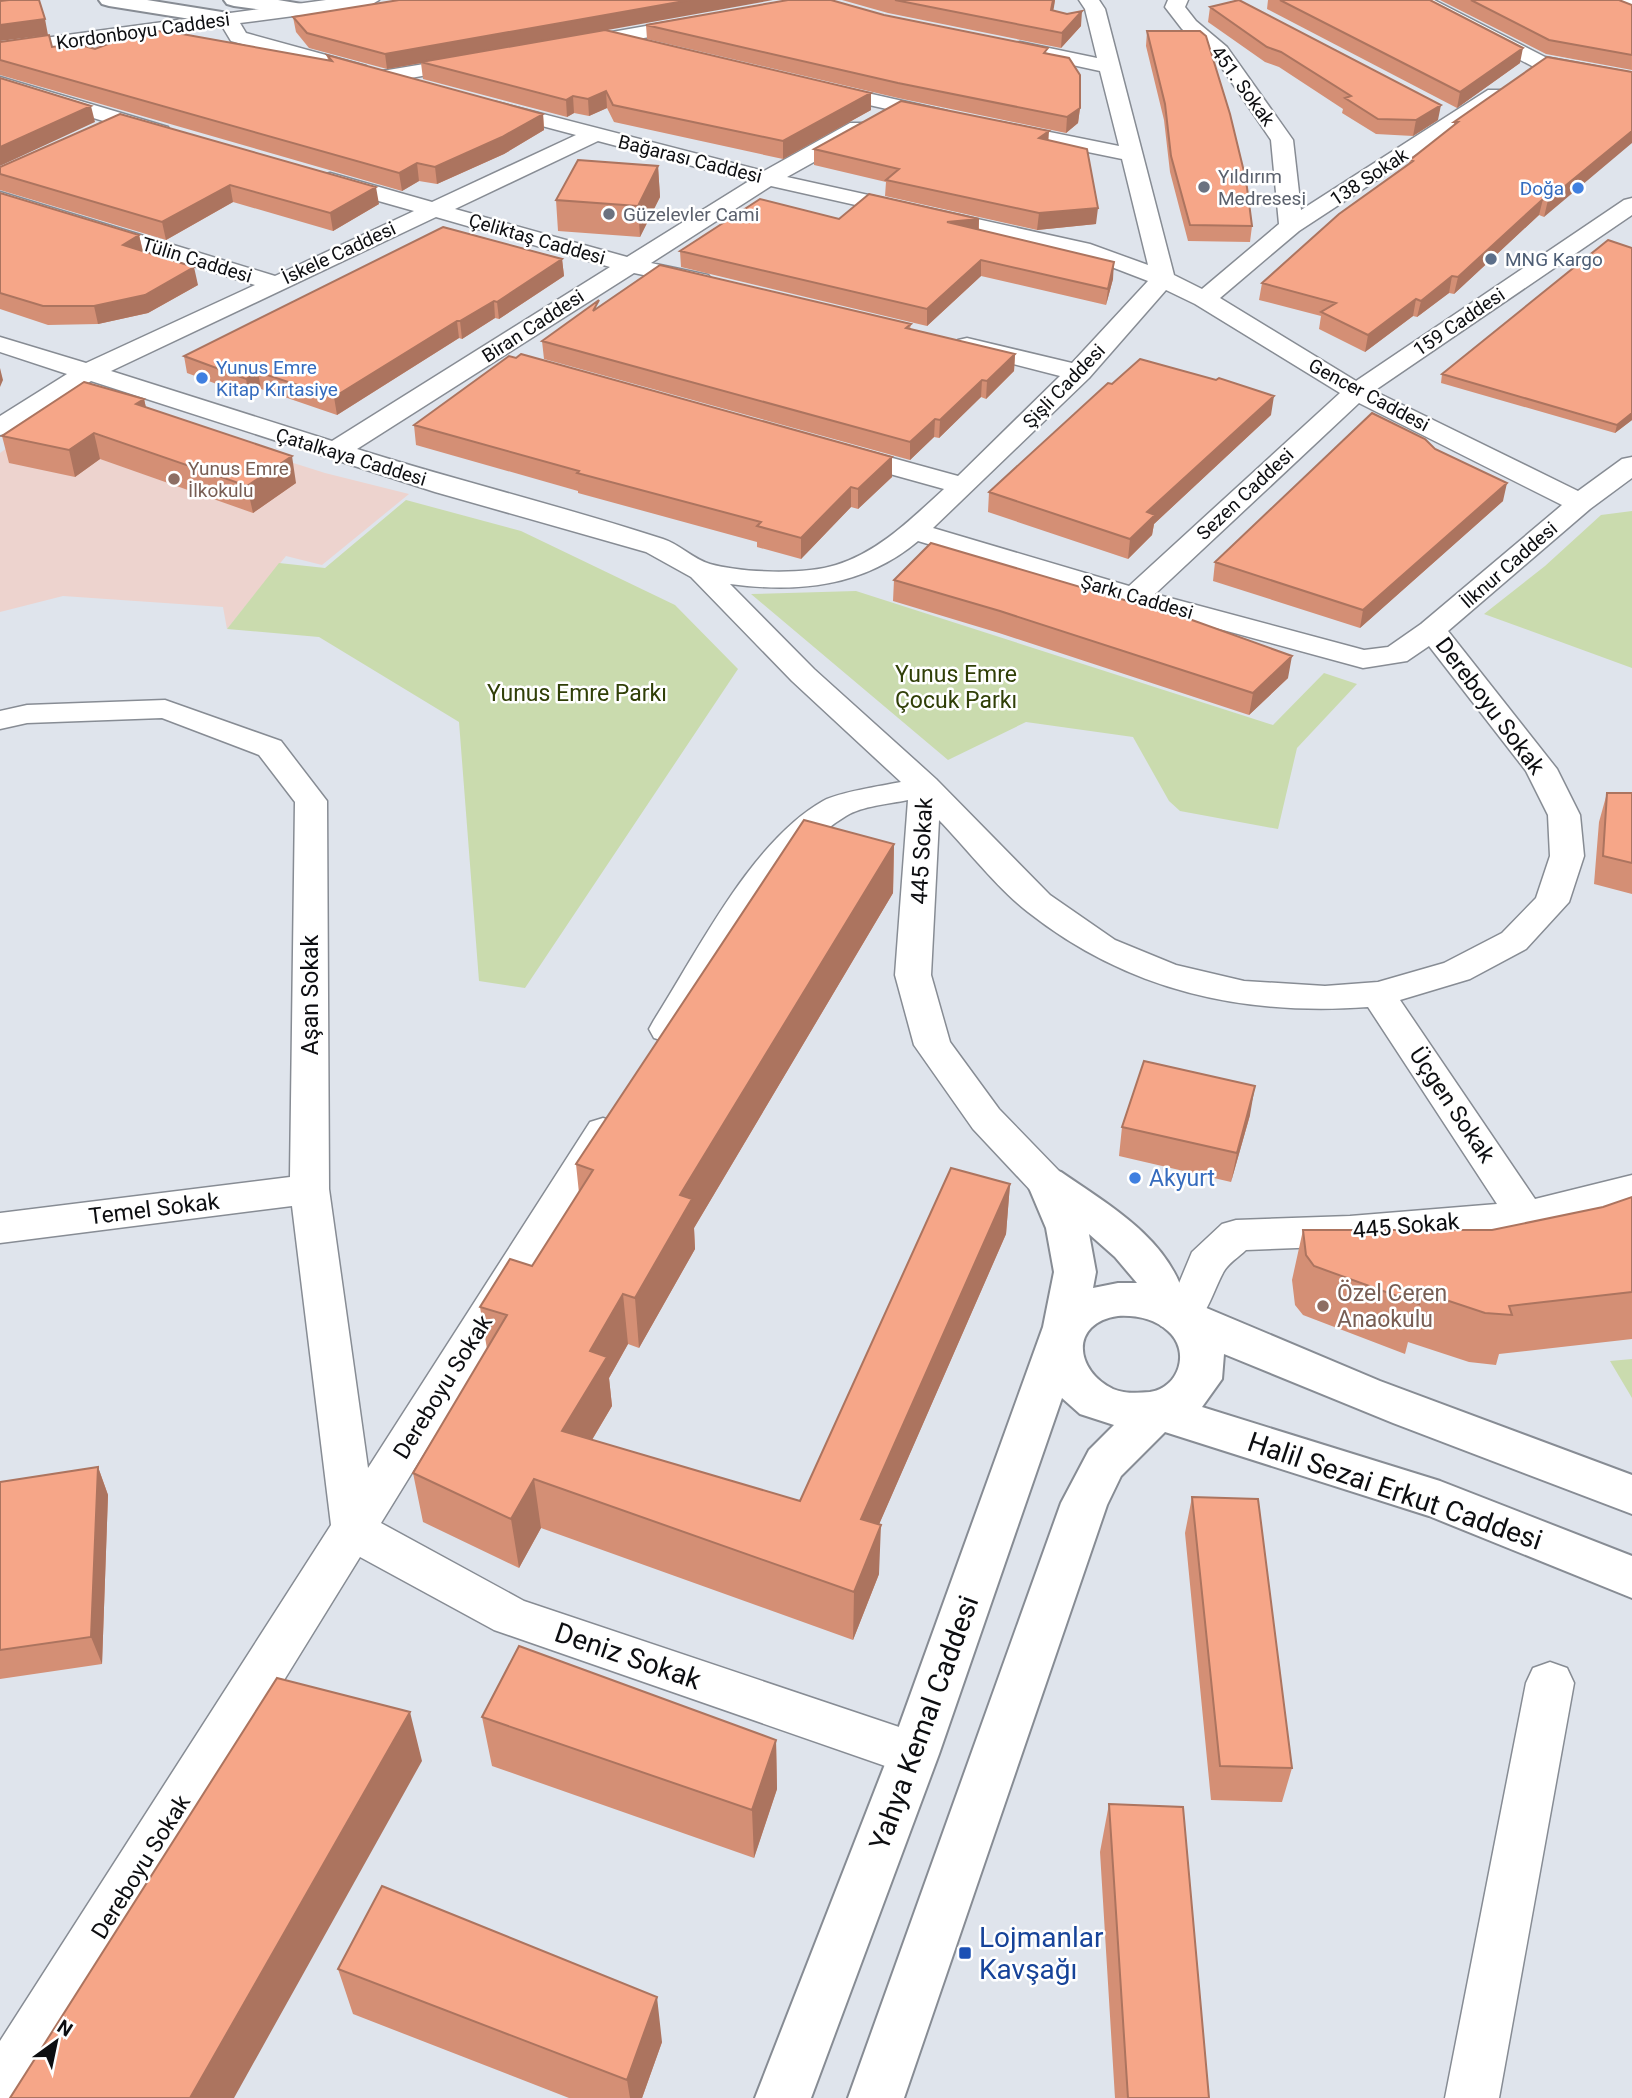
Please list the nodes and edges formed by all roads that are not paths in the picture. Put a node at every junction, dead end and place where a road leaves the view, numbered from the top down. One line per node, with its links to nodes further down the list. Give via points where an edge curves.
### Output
1 (109, 0): 8 (main road)
2 (369, 0): 9 (street)
3 (1089, 0): 18 (street)
4 (1178, 0): 38 (street, 451. Sokak, via 1175,7 1220,51 1282,140)
5 (1419, 0): 17 (street)
6 (1611, 0): 7 (main road)
7 (1632, 5)
8 (231, 10): 9 (main road); 14 (street, Kordonboyu Caddesi); 19 (street, via 238,37)
9 (307, 10)
10 (719, 19): 11 (street)
11 (610, 39): 13 (street); 15 (street)
12 (1003, 45): 18 (street)
13 (557, 48)
14 (0, 50)
15 (662, 51)
16 (489, 59): 19 (street)
17 (1539, 62): 20 (street); 27 (street, 138 Sokak)
18 (1108, 66): 32 (street)
19 (382, 77): 23 (street)
20 (1632, 79)
21 (0, 83): 28 (street)
22 (806, 85): 25 (street)
23 (435, 91)
24 (475, 102): 30 (street, Bağarası Caddesi)
25 (897, 107): 32 (street); 34 (street, Biran Caddesi)
26 (1434, 107): 27 (street)
27 (1458, 120): 38 (street, 138 Sokak)
28 (121, 121): 29 (street); 31 (street)
29 (97, 132)
30 (594, 135): 34 (street, Bağarası Caddesi); 37 (street, İskele Caddesi)
31 (186, 139)
32 (1133, 155): 40 (street)
33 (304, 173): 37 (street, Çeliktaş Caddesi)
34 (767, 179): 39 (street, Biran Caddesi); 40 (street, Bağarası Caddesi, via 1090,251)
35 (0, 200): 41 (street, Tülin Caddesi)
36 (1632, 205): 50 (street, 159 Caddesi)
37 (434, 210): 39 (street, Çeliktaş Caddesi); 41 (street, İskele Caddesi)
38 (1291, 226): 43 (street, 138 Sokak)
39 (628, 265): 42 (street, Çeliktaş Caddesi); 46 (street, Biran Caddesi)
40 (1163, 279): 43 (street, Gencer Caddesi); 49 (street, Şişli Caddesi)
41 (274, 283): 48 (street, İskele Caddesi)
42 (719, 284)
43 (1205, 299): 50 (street, Gencer Caddesi)
44 (946, 340): 49 (street)
45 (0, 345): 48 (street, Çatalkaya Caddesi)
46 (490, 354): 47 (street); 53 (street, Biran Caddesi)
47 (516, 361)
48 (86, 373): 51 (street, İskele Caddesi); 53 (street, Çatalkaya Caddesi)
49 (1080, 373): 55 (street, Şişli Caddesi)
50 (1356, 392): 56 (street, Gencer Caddesi); 59 (street, Sezen Caddesi)
51 (0, 427)
52 (819, 446): 55 (street)
53 (335, 451): 58 (street, Çatalkaya Caddesi, via 656,546)
54 (1632, 465): 56 (street, İlknur Caddesi)
55 (963, 486): 57 (street, Şişli Caddesi)
56 (1580, 503): 60 (street, İlknur Caddesi)
57 (913, 531): 58 (street, Şişli Caddesi, via 874,560 824,578 760,580); 59 (street, Şarkı Caddesi)
58 (701, 571): 63 (street, 445 Sokak, via 803,675)
59 (1134, 597): 61 (street, Şarkı Caddesi)
60 (1432, 630): 61 (street, İlknur Caddesi, via 1396,655); 64 (street, Dereboyu Sokak, via 1541,769 1564,815 1567,856 1552,902 1514,941 1457,971)
61 (1363, 659)
62 (0, 720): 68 (street, Aşan Sokak, via 27,714 165,709 270,748 311,801)
63 (925, 786): 64 (street, Dereboyu Sokak, via 1038,903 1104,948 1167,975 1244,993 1325,998); 65 (street, via 836,807 796,839 761,878); 67 (street, 445 Sokak, via 913,975 932,1045 986,1119)
64 (1378, 994): 70 (street, Üçgen Sokak)
65 (650, 1056)
66 (621, 1103): 76 (street, Dereboyu Sokak)
67 (1047, 1183): 72 (main road, 445 Sokak, via 1110,1227 1152,1271); 73 (main road, 445 Sokak, via 1067,1228 1075,1272)
68 (309, 1189): 71 (street, Temel Sokak); 76 (street, Aşan Sokak)
69 (1632, 1189): 70 (street, 445 Sokak)
70 (1526, 1216): 72 (street, 445 Sokak, via 1236,1236 1206,1263 1194,1296)
71 (0, 1228)
72 (1175, 1314): 73 (main road, via 1143,1300 1119,1298 1078,1312); 74 (main road, Halil Sezai Erkut Caddesi, via 1198,1336 1205,1355 1203,1373 1186,1397); 75 (main road)
73 (1062, 1336): 74 (main road, Halil Sezai Erkut Caddesi, via 1062,1364 1071,1382 1088,1397 1133,1413); 79 (main road, Yahya Kemal Caddesi)
74 (1157, 1410): 77 (main road, Halil Sezai Erkut Caddesi, via 1440,1500); 82 (main road, via 1105,1463 1084,1503)
75 (1632, 1496)
76 (354, 1531): 79 (street, Deniz Sokak, via 510,1616); 80 (street, Dereboyu Sokak)
77 (1632, 1577)
78 (1549, 1683): 83 (street)
79 (914, 1754): 81 (main road, Yahya Kemal Caddesi)
80 (0, 2090)
81 (783, 2098)
82 (876, 2098)
83 (1472, 2098)

